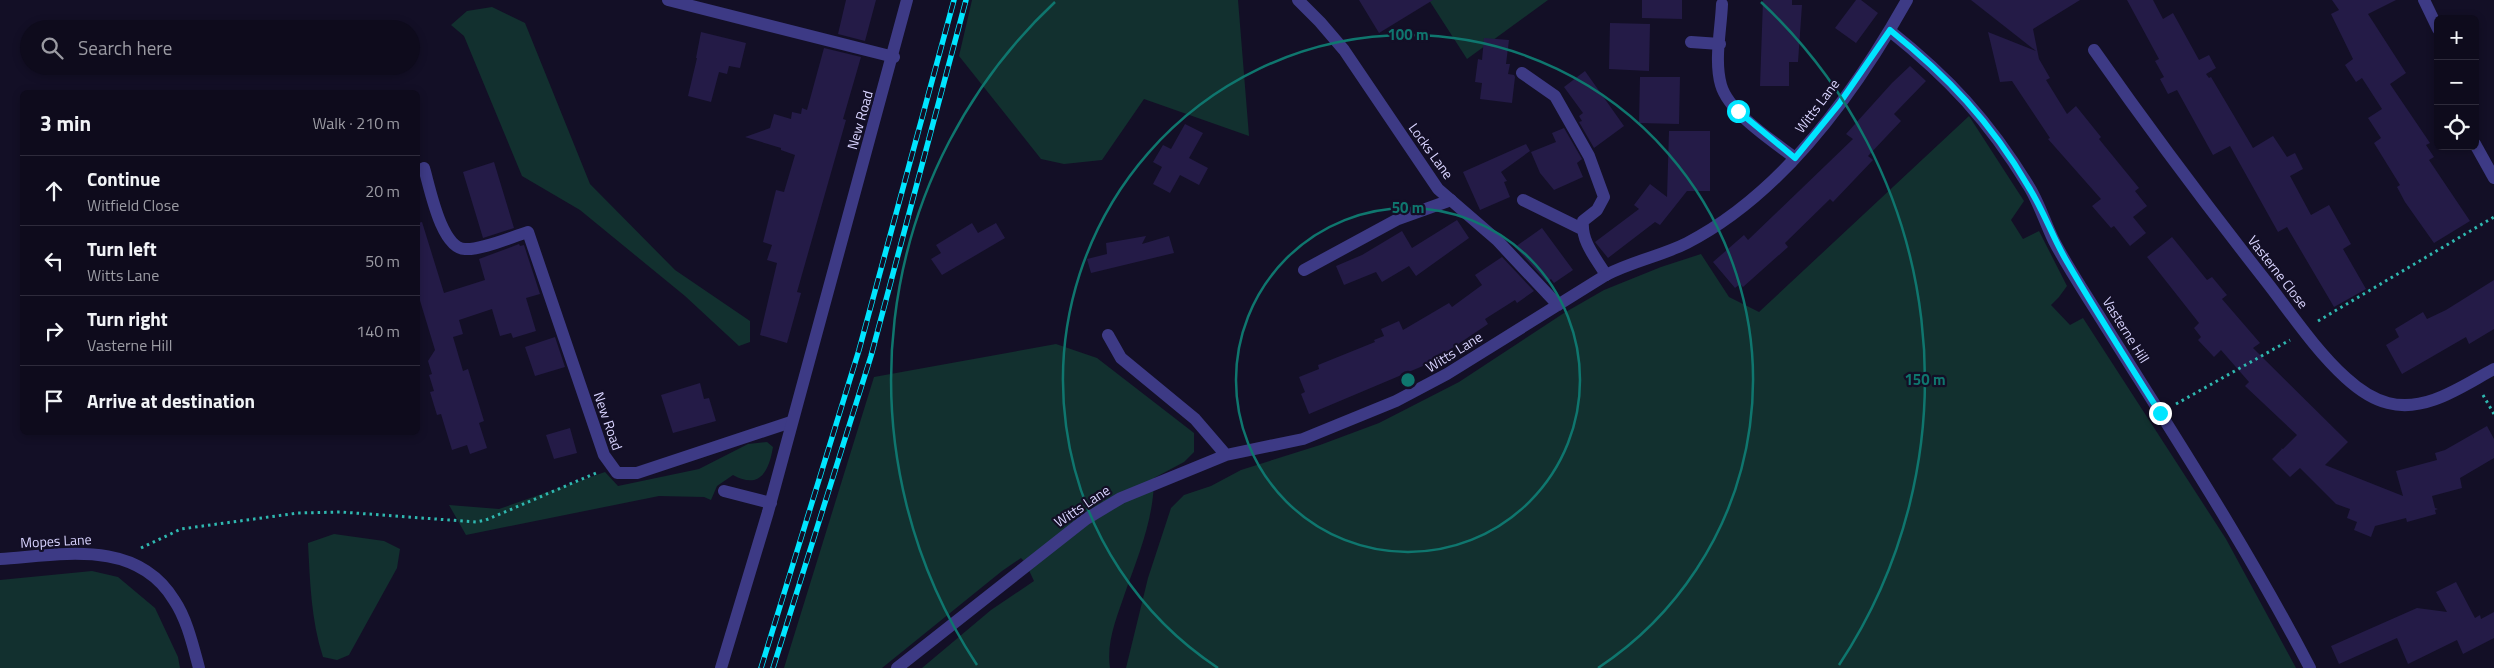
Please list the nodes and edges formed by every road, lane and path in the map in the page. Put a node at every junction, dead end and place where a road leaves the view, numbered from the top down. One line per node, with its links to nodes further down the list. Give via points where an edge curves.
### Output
1 (668, 0): 12 (street)
2 (907, 0): 12 (street, New Road)
3 (1298, 0): 18 (street, Locks Lane, via 1344,50 1431,179)
4 (1907, 0): 8 (street, Witts Lane)
5 (2424, 0): 7 (street)
6 (1722, 4): 10 (street)
7 (2434, 21)
8 (1890, 30): 15 (street, Witts Lane, via 1839,104); 28 (street, Vasterne Hill, via 1931,63 1992,132 2029,186 2059,248)
9 (1691, 42): 10 (street)
10 (1720, 44): 15 (street, via 1720,76 1726,96 1745,117)
11 (2094, 50): 25 (street, Vasterne Close, via 2206,205)
12 (894, 57): 29 (street, New Road)
13 (1522, 73): 21 (street, via 1555,96 1589,156 1603,191 1602,201 1597,210 1583,221)
14 (2478, 150): 17 (street)
15 (1795, 158): 23 (street, Witts Lane, via 1763,190 1723,222 1686,244 1631,262)
16 (424, 168): 31 (street, New Road, via 445,234 457,247 476,248 528,232 604,456)
17 (2494, 178)
18 (1451, 200): 22 (street, via 1398,219); 24 (street, Locks Lane, via 1497,240)
19 (1523, 200): 21 (street)
20 (2494, 217): 25 (path)
21 (1582, 229): 23 (street, via 1586,243)
22 (1304, 270)
23 (1606, 275): 24 (street, Witts Lane)
24 (1558, 305): 30 (street, Witts Lane, via 1447,374 1396,401 1303,439)
25 (2304, 329): 27 (street, Vasterne Close, via 2354,386 2389,403 2424,404); 28 (path, via 2292,339)
26 (1108, 335): 30 (street, via 1121,358 1195,419)
27 (2494, 369)
28 (2160, 413): 39 (street, Vasterne Hill, via 2228,520)
29 (791, 422): 31 (street, New Road, via 637,473 622,474); 33 (street, New Road)
30 (1226, 455): 38 (street, Witts Lane, via 1121,498 1086,519)
31 (611, 467): 34 (path, via 476,522 298,512 181,529)
32 (724, 491): 33 (street)
33 (770, 503): 37 (street, New Road)
34 (122, 558): 35 (street, Mopes Lane, via 80,553); 36 (street, Mopes Lane, via 157,579 175,600)
35 (0, 559)
36 (199, 668)
37 (721, 668)
38 (897, 668)
39 (2310, 668)

